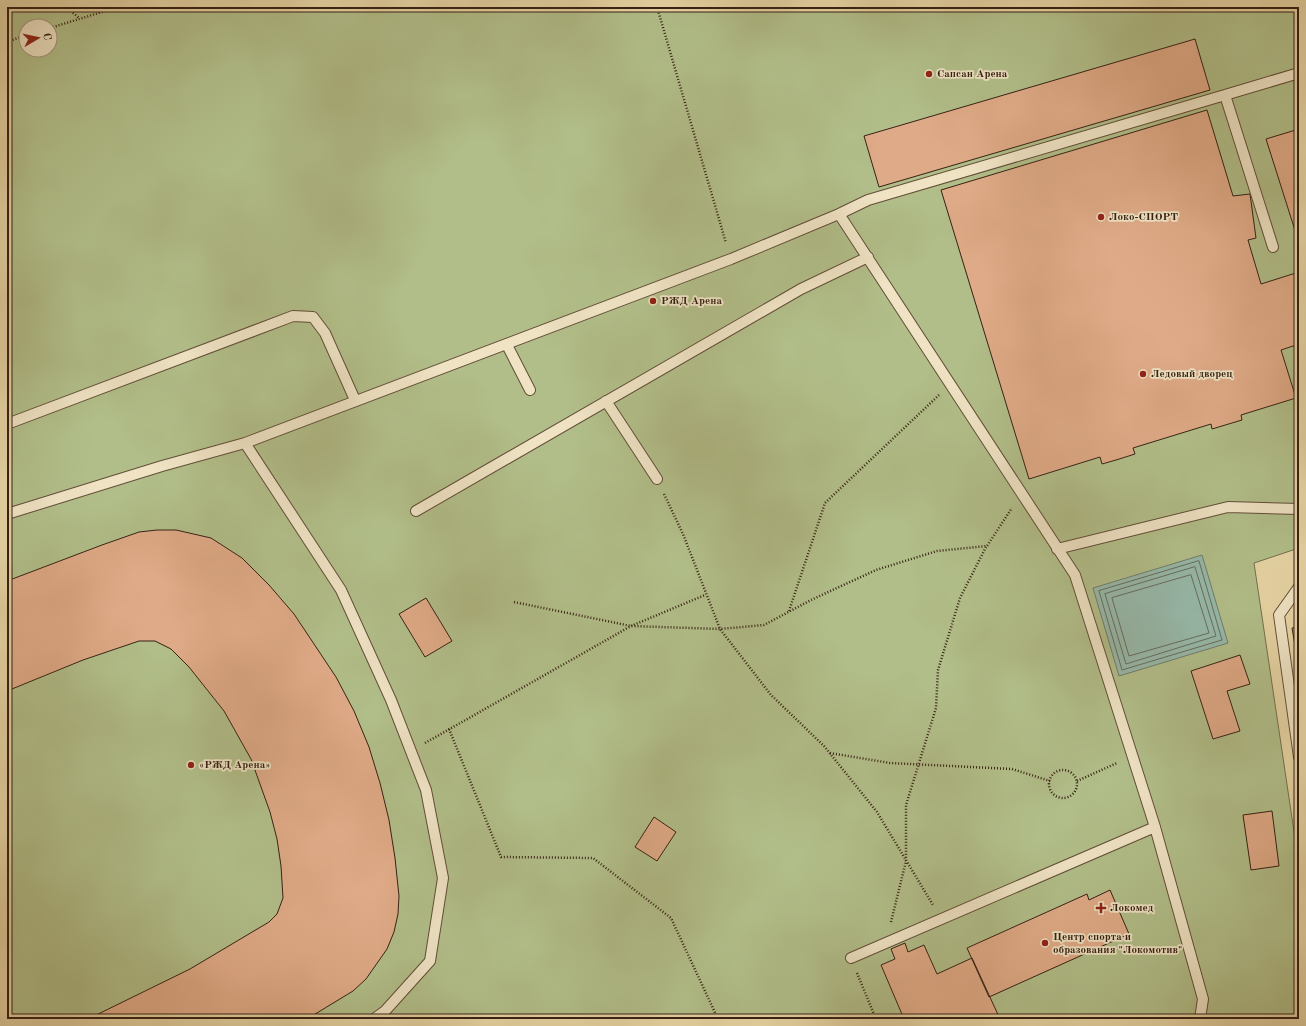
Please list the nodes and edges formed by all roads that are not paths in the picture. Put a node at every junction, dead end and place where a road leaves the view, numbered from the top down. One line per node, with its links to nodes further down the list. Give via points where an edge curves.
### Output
1 (1299, 73): 2 (lane)
2 (1224, 95): 3 (lane, via 868,200); 4 (lane)
3 (839, 214): 5 (lane); 6 (lane, via 731,259)
4 (1273, 247)
5 (868, 257): 9 (lane, via 801,288); 16 (lane)
6 (507, 345): 7 (lane); 8 (lane)
7 (530, 390)
8 (355, 400): 10 (lane, via 325,333 317,322 313,317 293,316); 11 (lane)
9 (606, 401): 12 (lane); 14 (lane)
10 (7, 424)
11 (245, 443): 15 (lane); 21 (lane, via 341,590 390,700 426,790 443,878 430,961 385,1011)
12 (657, 479)
13 (1299, 509): 16 (lane, via 1228,507)
14 (416, 511)
15 (7, 514)
16 (1057, 549): 19 (lane, via 1075,575)
17 (1299, 587): 18 (lane, via 1279,615)
18 (1299, 757)
19 (1155, 827): 20 (lane); 22 (lane, via 1203,999)
20 (851, 958)
21 (374, 1019)
22 (1200, 1019)

